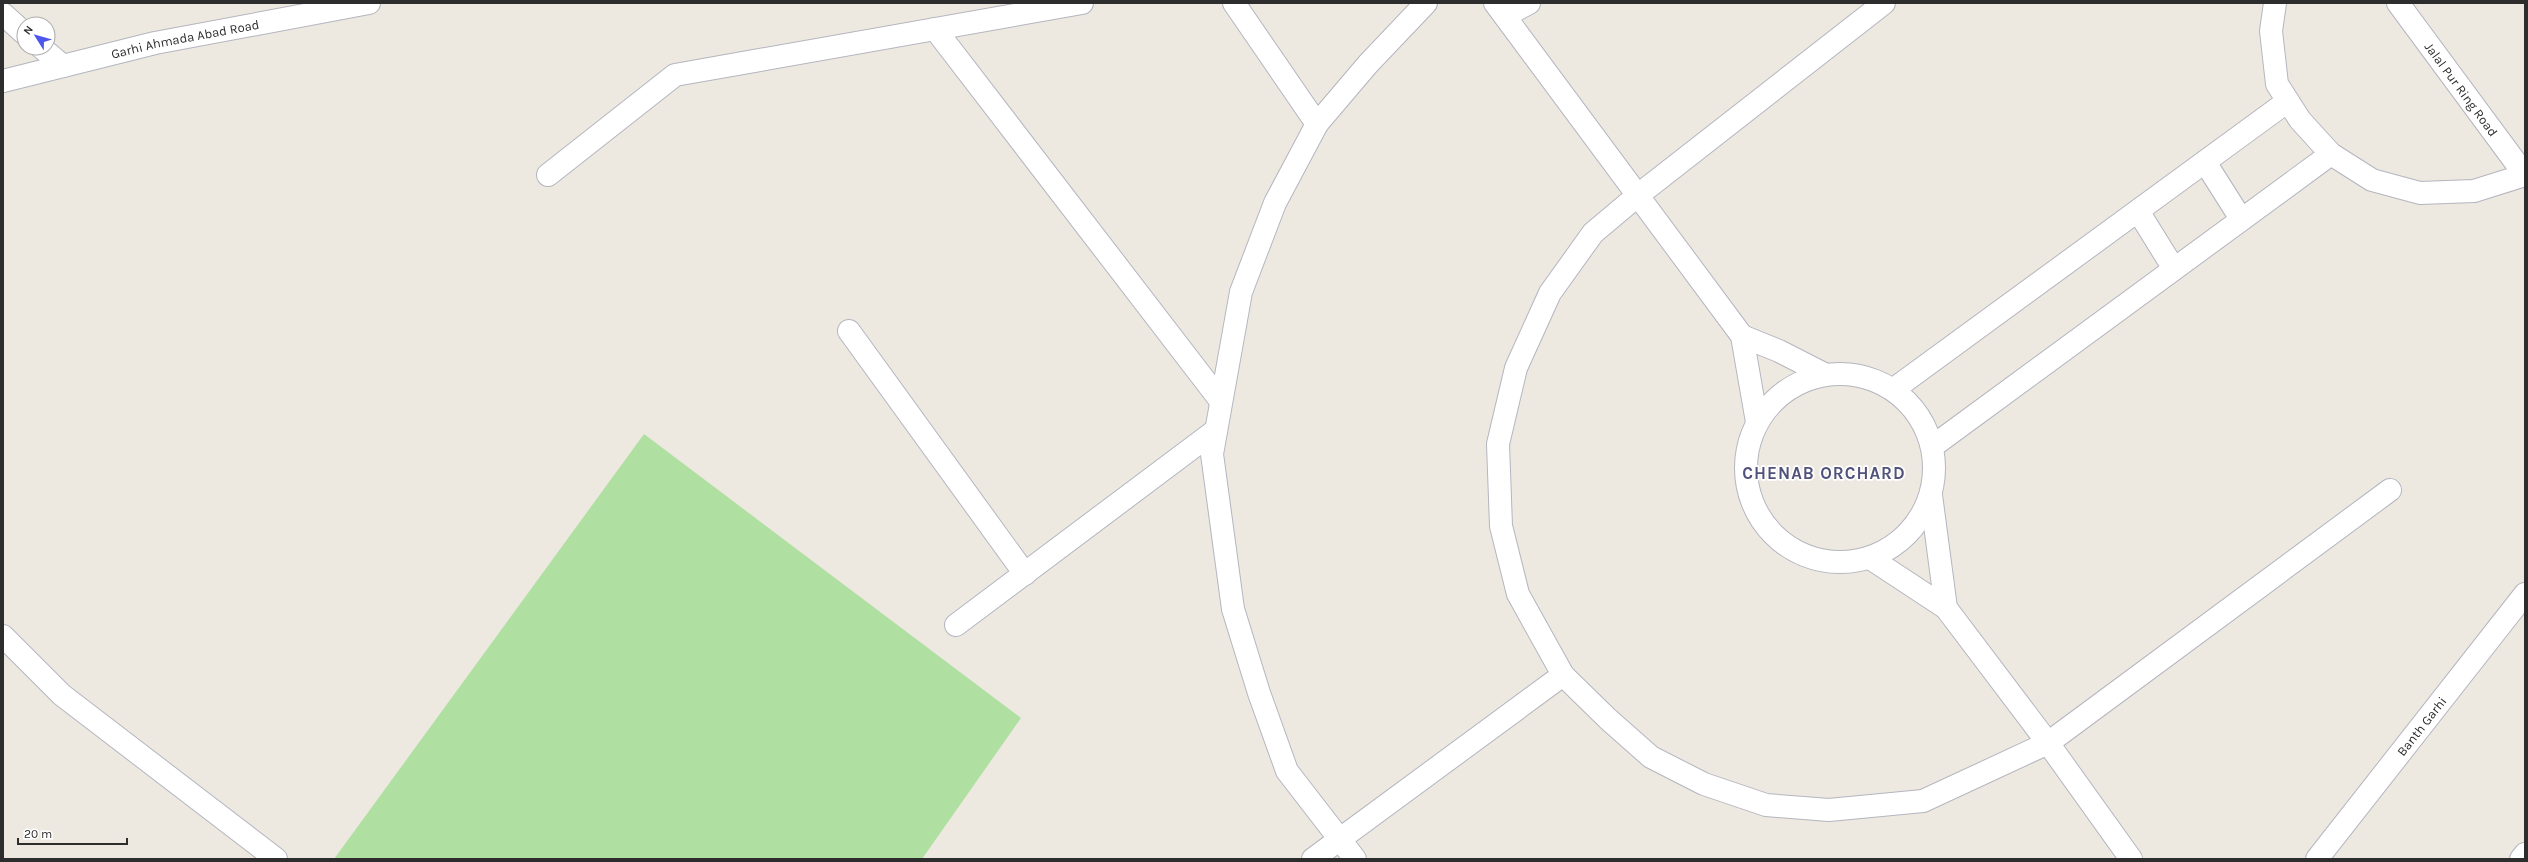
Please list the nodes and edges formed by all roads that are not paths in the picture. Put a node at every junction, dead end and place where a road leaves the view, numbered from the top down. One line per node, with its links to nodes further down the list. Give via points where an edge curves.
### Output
1 (369, 3): 14 (street, Garhi Ahmada Abad Road, via 155,43)
2 (1082, 3): 12 (street)
3 (1234, 3): 17 (street)
4 (1426, 3): 17 (street, via 1368,64)
5 (1529, 3): 9 (street)
6 (1884, 3): 22 (street)
7 (2275, 3): 16 (street, via 2271,31 2277,84)
8 (2398, 3): 21 (street, Jalal Pur Ring Road)
9 (1500, 9): 22 (street)
10 (3, 14): 11 (street)
11 (16, 25)
12 (935, 29): 20 (street, via 675,75); 30 (street)
13 (51, 56): 14 (street)
14 (63, 66): 15 (street, Garhi Ahmada Abad Road)
15 (3, 81)
16 (2288, 101): 18 (street, via 2300,120); 19 (street)
17 (1317, 124): 30 (street, via 1275,203 1241,292)
18 (2330, 154): 21 (street, via 2372,180 2420,193 2474,191); 24 (street)
19 (2205, 162): 23 (street); 24 (street)
20 (548, 175)
21 (2525, 175)
22 (1637, 196): 27 (street); 42 (street, via 1593,233 1550,293 1516,368 1498,444 1502,526 1518,594)
23 (2138, 211): 25 (street); 29 (street)
24 (2241, 219): 25 (street)
25 (2174, 269): 33 (street)
26 (849, 331): 37 (street)
27 (1742, 336): 28 (street, via 1779,350); 31 (street)
28 (1824, 374): 29 (street, via 1860,374); 31 (street, via 1784,390)
29 (1894, 389): 33 (street, via 1925,424)
30 (1220, 400): 32 (street)
31 (1757, 422): 36 (street, via 1745,458 1749,496 1767,529 1796,553 1833,563)
32 (1216, 430): 37 (street); 44 (street, via 1212,454 1233,608 1259,693 1287,771)
33 (1933, 446): 35 (street, via 1935,471)
34 (2390, 490): 43 (street)
35 (1931, 495): 36 (street, via 1918,522 1896,544); 39 (street)
36 (1870, 558): 39 (street)
37 (1025, 574): 40 (street)
38 (2525, 594): 50 (street, Banth Garhi)
39 (1946, 608): 43 (street)
40 (956, 626)
41 (3, 636): 46 (street, via 62,695)
42 (1563, 675): 43 (street, via 1651,757 1704,784 1766,805 1829,810 1922,801); 44 (street)
43 (2048, 743): 49 (street)
44 (1339, 839): 47 (street); 48 (street)
45 (2525, 854): 51 (street)
46 (276, 859)
47 (1313, 859)
48 (1354, 859)
49 (2131, 859)
50 (2317, 859)
51 (2521, 859)

